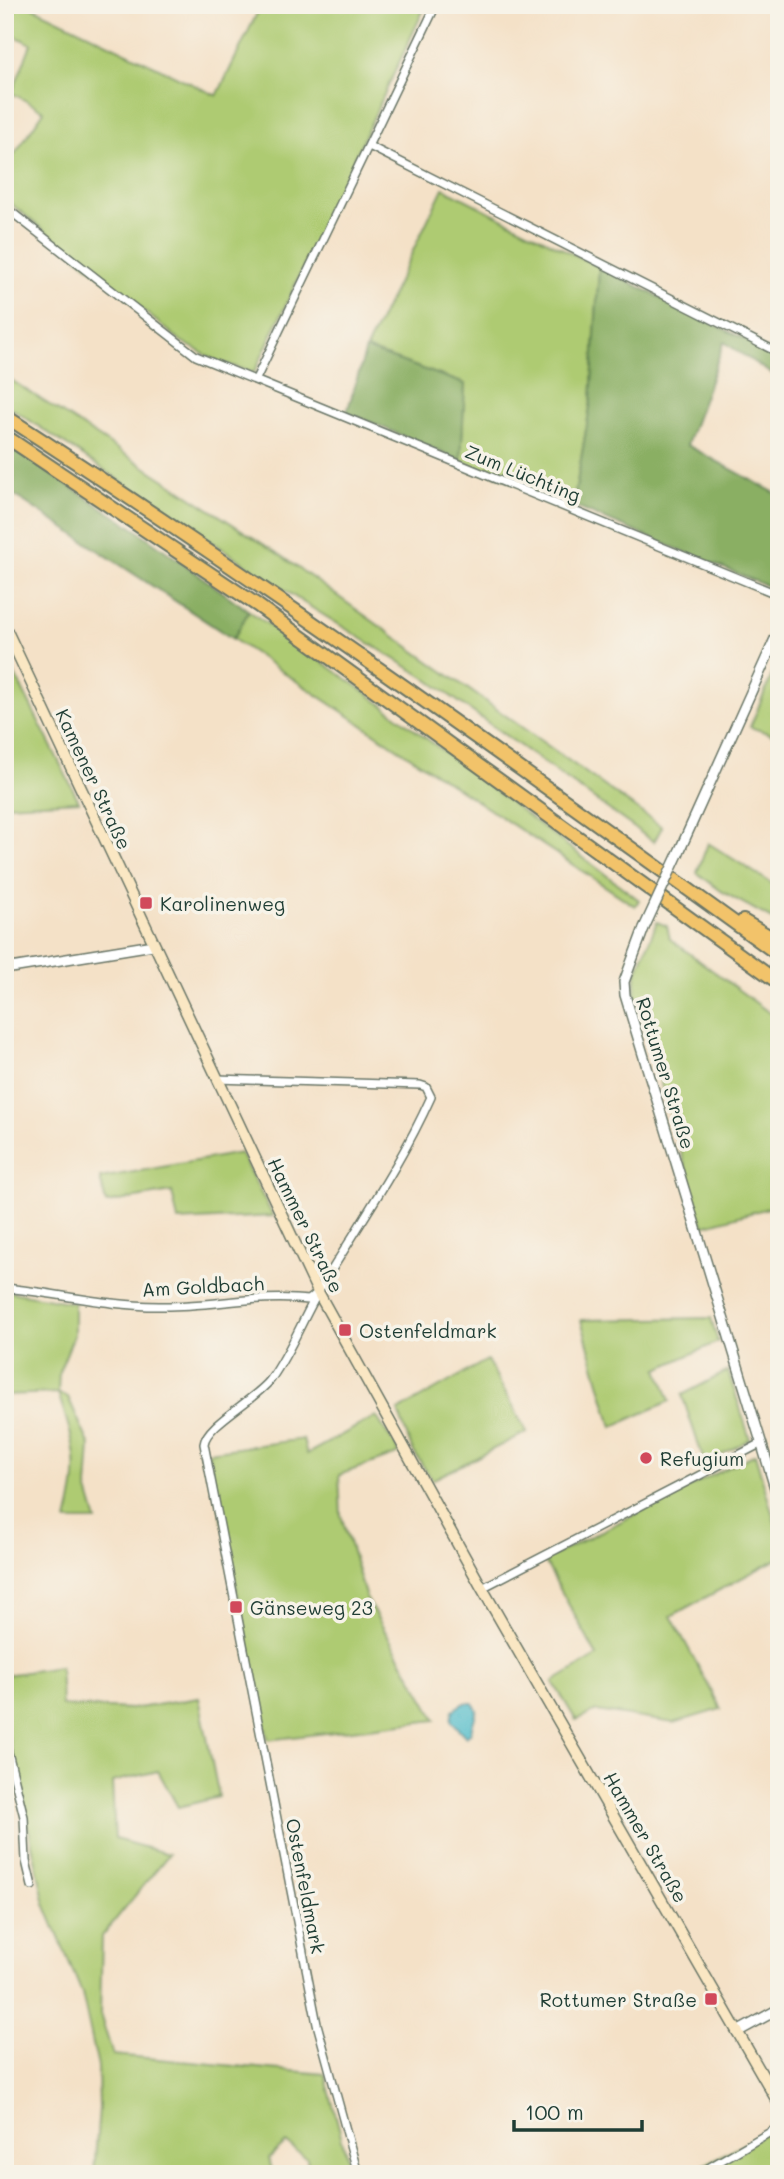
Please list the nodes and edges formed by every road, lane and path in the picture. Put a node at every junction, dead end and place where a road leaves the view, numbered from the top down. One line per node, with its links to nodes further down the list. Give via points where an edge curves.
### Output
1 (436, 5): 2 (street)
2 (369, 146): 4 (street); 5 (street)
3 (5, 206): 5 (street, Zum Lüchting, via 169,338 196,356)
4 (779, 353)
5 (256, 379): 8 (street, Zum Lüchting)
6 (5, 416): 11 (highway, via 371,664)
7 (5, 436): 16 (highway, via 267,612)
8 (779, 595)
9 (5, 627): 13 (main road, Kamener Straße)
10 (779, 630): 20 (street, Rottumer Straße, bridge, via 624,982)
11 (702, 900): 12 (highway); 14 (highway)
12 (779, 942)
13 (153, 945): 15 (street); 17 (main road, Hammer Straße)
14 (779, 955)
15 (5, 969)
16 (779, 983)
17 (215, 1079): 19 (main road, Hammer Straße); 19 (street, Ostenfeldmark, via 420,1085 430,1091 409,1145)
18 (5, 1289): 19 (street, Am Goldbach, via 160,1306 250,1298 309,1300)
19 (318, 1292): 22 (main road, Hammer Straße); 29 (street, Ostenfeldmark, via 272,1378 247,1405 211,1429 204,1444 317,2024)
20 (760, 1444): 21 (street, Rottumer Straße); 22 (street)
21 (779, 1501)
22 (482, 1588): 26 (main road, Hammer Straße)
23 (5, 1740): 24 (street, via 24,1817)
24 (32, 1886)
25 (779, 2009): 26 (street)
26 (737, 2032): 27 (main road, Hammer Straße)
27 (779, 2104)
28 (779, 2127): 30 (street)
29 (358, 2174)
30 (698, 2174)

